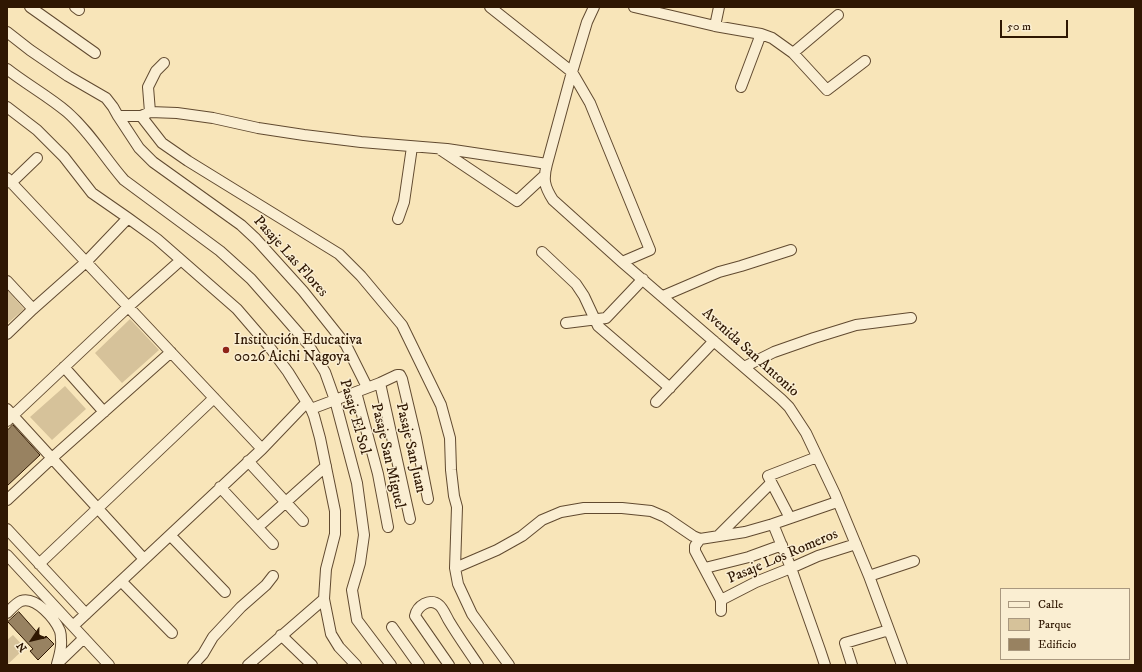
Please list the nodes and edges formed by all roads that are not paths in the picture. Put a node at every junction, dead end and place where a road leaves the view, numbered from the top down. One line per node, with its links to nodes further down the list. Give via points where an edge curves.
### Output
1 (30, 7): 11 (street)
2 (490, 7): 16 (street)
3 (594, 7): 16 (street)
4 (634, 7): 6 (street)
5 (719, 7): 8 (street)
6 (673, 11): 8 (street)
7 (838, 16): 12 (street)
8 (715, 26): 10 (street)
9 (7, 32): 20 (street, Pasaje Las Flores, via 68,76 106,98)
10 (761, 34): 12 (street, via 772,38); 17 (street)
11 (95, 53)
12 (793, 53): 13 (street, via 827,90)
13 (865, 61)
14 (164, 63): 19 (street, via 156,71 148,87)
15 (7, 69): 52 (street, Pasaje El Sol, via 67,112 90,135 124,180 220,251 251,279 311,348 325,372)
16 (572, 72): 24 (street); 33 (street, via 590,103 650,250)
17 (741, 87)
18 (7, 108): 27 (street, via 37,130 64,157 92,193)
19 (145, 114): 20 (street); 21 (street, via 177,113 304,135); 86 (street, via 162,143 188,162 339,254 402,325 441,405 450,438 456,507)
20 (118, 116): 48 (street, Pasaje Las Flores, via 139,148 153,162 241,225 256,239 346,344)
21 (412, 146): 22 (street); 28 (street, via 404,202)
22 (439, 148): 24 (street); 25 (street, via 517,201)
23 (37, 158): 26 (street)
24 (547, 164): 25 (street)
25 (544, 176): 33 (street, Avenida San Antonio, via 546,190 553,200)
26 (9, 181): 32 (street)
27 (128, 218): 31 (street); 32 (street)
28 (398, 219)
29 (791, 250): 36 (street, via 719,272)
30 (542, 252): 40 (street, via 576,284)
31 (181, 260): 37 (street); 54 (street, via 237,309 288,372)
32 (86, 262): 37 (street); 38 (street)
33 (622, 262): 34 (street, Avenida San Antonio)
34 (643, 279): 36 (street, Avenida San Antonio); 40 (street, via 606,318)
35 (7, 281): 38 (street)
36 (663, 296): 43 (street, Avenida San Antonio)
37 (128, 306): 44 (street); 45 (street)
38 (33, 309): 42 (street)
39 (911, 318): 46 (street, via 856,325 774,352)
40 (596, 319): 41 (street); 49 (street, via 598,326)
41 (566, 323)
42 (7, 334)
43 (714, 341): 46 (street, Avenida San Antonio); 49 (street)
44 (171, 352): 51 (street); 55 (street)
45 (64, 367): 55 (street); 56 (street)
46 (744, 367): 58 (street, Avenida San Antonio, via 789,407 806,433)
47 (380, 383): 48 (street); 64 (street, via 397,375 402,379); 70 (street, Pasaje San Juan)
48 (367, 388): 50 (street)
49 (670, 388): 53 (street)
50 (356, 392): 52 (street); 73 (street, Pasaje San Miguel, via 378,474)
51 (214, 398): 57 (street); 68 (street)
52 (335, 400): 54 (street); 111 (street, Pasaje El Sol, via 357,483 364,535 360,563 352,590 357,620)
53 (656, 402)
54 (309, 406): 57 (street); 61 (street, via 314,416)
55 (104, 412): 59 (street)
56 (9, 415): 59 (street)
57 (262, 449): 60 (street)
58 (817, 457): 62 (street); 67 (street, Avenida San Antonio)
59 (52, 458): 65 (street); 68 (street)
60 (248, 461): 63 (street); 66 (street)
61 (326, 466): 66 (street); 93 (street, via 335,511 335,534 326,569)
62 (769, 479): 69 (street); 77 (street)
63 (220, 487): 74 (street); 76 (street)
64 (428, 499)
65 (7, 500)
66 (286, 502): 71 (street); 74 (street)
67 (837, 502): 69 (street); 80 (street, Avenida San Antonio)
68 (97, 509): 83 (street); 85 (street)
69 (790, 518): 72 (street)
70 (410, 519)
71 (303, 521)
72 (773, 524): 77 (street); 81 (street)
73 (388, 526)
74 (258, 528): 79 (street)
75 (7, 529): 85 (street)
76 (170, 535): 83 (street); 92 (street)
77 (718, 536): 78 (street)
78 (700, 539): 86 (street, via 651,511 584,508 561,512 542,520 522,536 497,550); 87 (street, via 695,551)
79 (273, 544)
80 (856, 544): 88 (street, Pasaje Los Romeros); 90 (street, Avenida San Antonio)
81 (782, 545): 87 (street, via 749,557); 88 (street)
82 (7, 555): 98 (street)
83 (144, 559): 91 (street)
84 (914, 561): 90 (street)
85 (39, 564): 97 (street)
86 (455, 568): 115 (street, via 458,584 472,614)
87 (705, 568): 94 (street)
88 (791, 568): 94 (street, Pasaje Los Romeros); 116 (street)
89 (273, 576): 107 (street, via 213,638)
90 (869, 576): 100 (street, Avenida San Antonio)
91 (121, 581): 97 (street); 101 (street)
92 (225, 592)
93 (324, 599): 102 (street); 110 (street, via 331,634)
94 (721, 600): 95 (street)
95 (721, 611)
96 (7, 613): 105 (street, via 22,601 28,600 43,608 60,631 62,648)
97 (86, 614): 98 (street)
98 (73, 626): 103 (street)
99 (392, 628): 112 (street)
100 (889, 630): 104 (street, Avenida San Antonio); 117 (street, via 845,643)
101 (172, 633)
102 (281, 635): 108 (street); 109 (street)
103 (84, 638): 105 (street); 106 (street)
104 (901, 664)
105 (56, 665)
106 (110, 665)
107 (193, 665)
108 (248, 665)
109 (312, 665)
110 (356, 665)
111 (391, 665)
112 (419, 665)
113 (449, 665): 114 (street, via 415,616 424,604 440,605)
114 (478, 665)
115 (509, 665)
116 (825, 665)
117 (852, 665)

